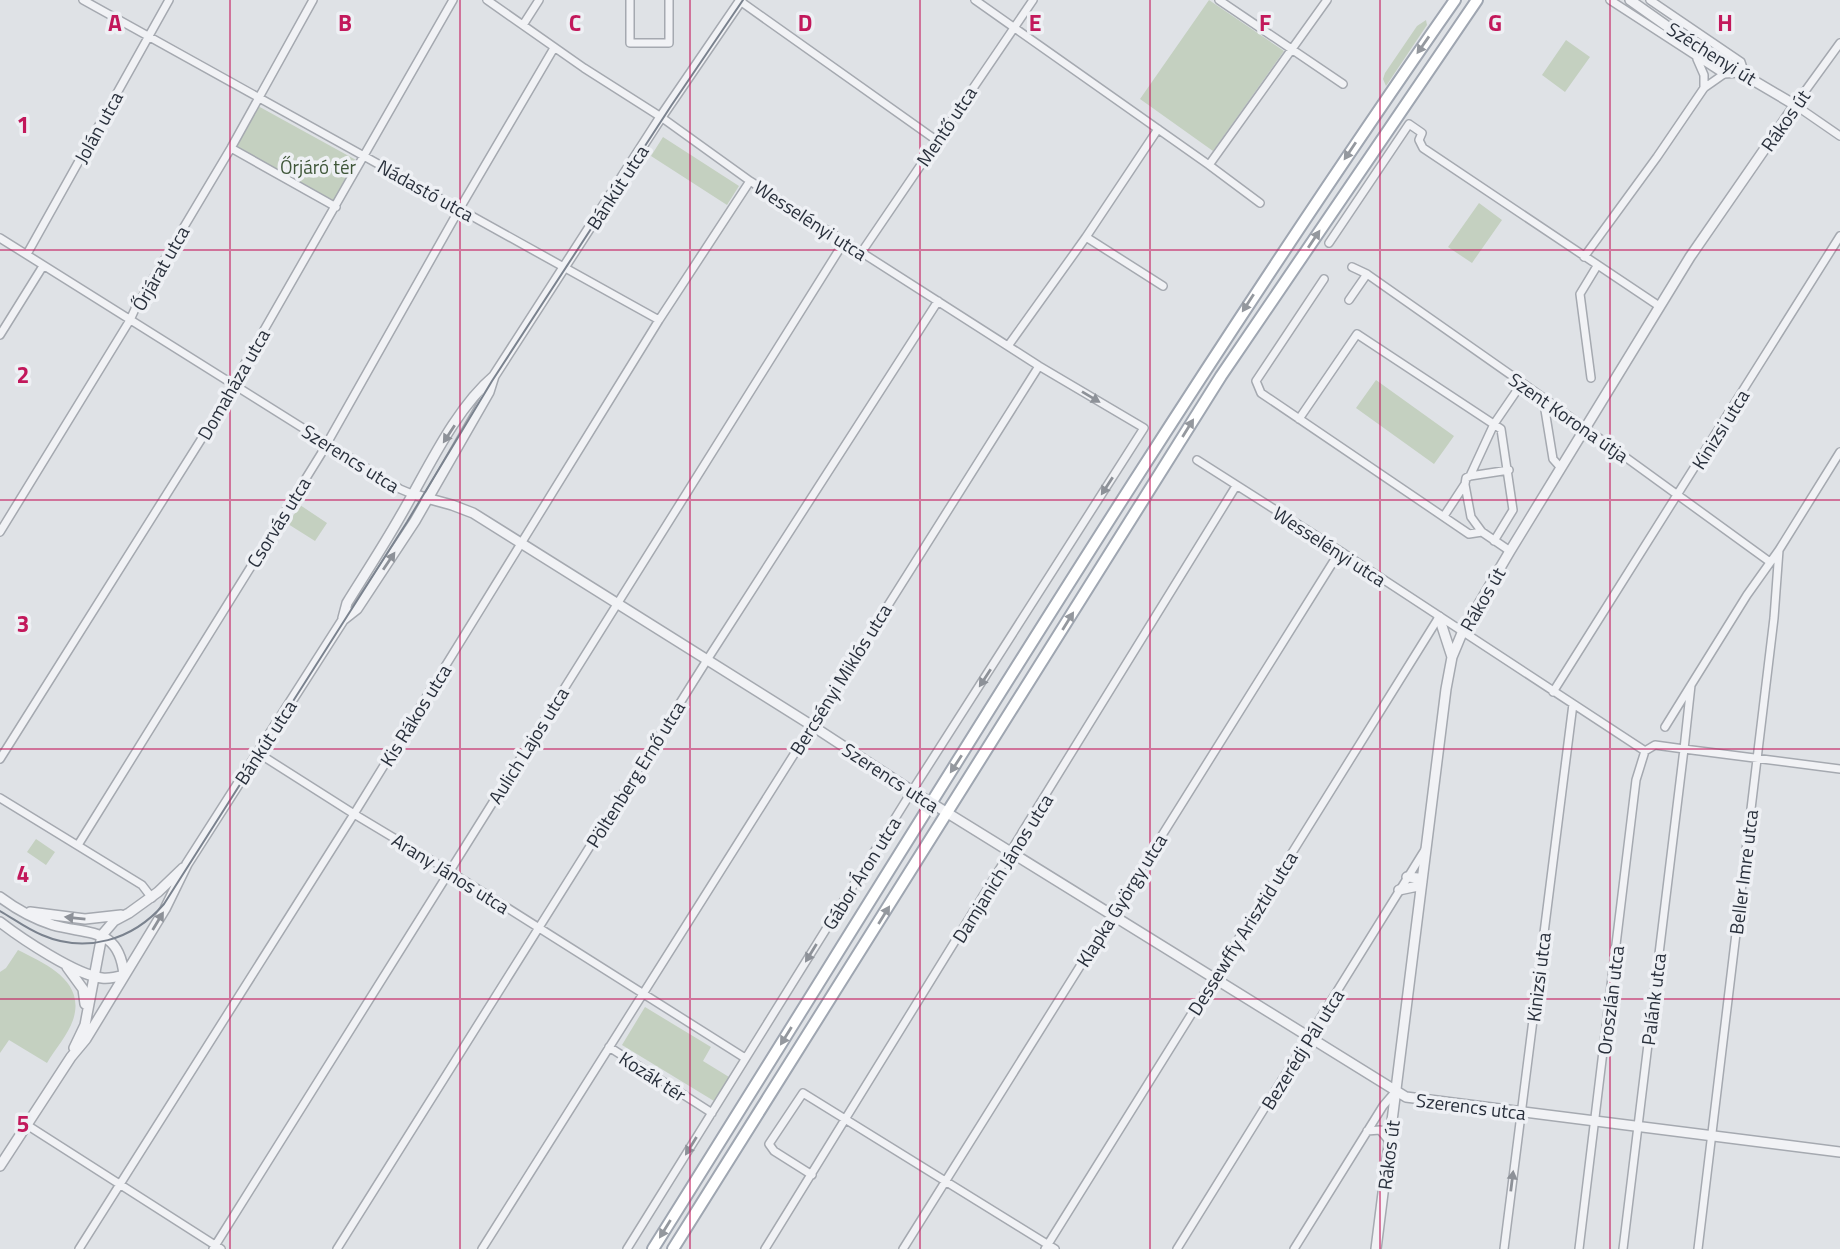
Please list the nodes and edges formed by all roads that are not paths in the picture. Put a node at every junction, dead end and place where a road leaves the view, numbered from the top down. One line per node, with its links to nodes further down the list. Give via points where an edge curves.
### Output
1 (83, 0): 21 (street, Nádastó utca)
2 (169, 0): 21 (street, Jolán utca)
3 (313, 0): 30 (street, Őrjárat utca)
4 (453, 0): 37 (street, Domaháza utca)
5 (487, 0): 19 (street, Wesselényi utca)
6 (539, 0): 19 (street)
7 (630, 0): 8 (street, via 630,43 669,43)
8 (669, 0)
9 (740, 0): 32 (street, Bánkút utca); 35 (street)
10 (975, 0): 20 (street)
11 (1033, 0): 20 (street, Mentő utca)
12 (1219, 0): 24 (street)
13 (1327, 0): 24 (street)
14 (1455, 0): 114 (main road, one-way to 114, via 1222,343)
15 (1477, 0): 115 (main road, one-way to 15, via 1221,376)
16 (1610, 0): 25 (street)
17 (1630, 0): 26 (street, Széchenyi út)
18 (1650, 0): 26 (street, via 1741,62)
19 (523, 25): 23 (street, Wesselényi utca)
20 (1013, 26): 33 (street); 35 (street, Mentő utca)
21 (148, 37): 30 (street, Nádastó utca); 49 (street, Jolán utca)
22 (1840, 43): 31 (street, Rákos út)
23 (554, 48): 32 (street, Wesselényi utca); 42 (street, Csorvás utca)
24 (1292, 50): 28 (street); 38 (street)
25 (1696, 57): 27 (street); 29 (street)
26 (1743, 73): 27 (street); 31 (street, Széchenyi út)
27 (1724, 74): 29 (street)
28 (1343, 84)
29 (1704, 88): 50 (street)
30 (258, 99): 36 (street, Őrjárat utca); 37 (street, Nádastó utca)
31 (1795, 105): 34 (street); 60 (street, Rákos út)
32 (661, 117): 39 (street, Wesselényi utca); 54 (street, Bánkút utca)
33 (1158, 129): 38 (street); 44 (street)
34 (1840, 136)
35 (936, 140): 48 (street, Mentő utca)
36 (231, 148): 41 (street); 61 (street, Őrjárat utca)
37 (364, 156): 41 (street, Domaháza utca); 42 (street, Nádastó utca)
38 (1209, 164): 40 (street)
39 (750, 181): 46 (street, Wesselényi utca); 62 (street, Kis Rákos utca)
40 (1260, 203)
41 (336, 207): 69 (street, Domaháza utca)
42 (460, 208): 54 (street, Nádastó utca); 75 (street, Csorvás utca)
43 (1840, 236): 84 (street, Kinizsi utca)
44 (1086, 237): 57 (street); 64 (street)
45 (0, 238): 49 (street, Szerencs utca)
46 (844, 242): 48 (street, Wesselényi utca); 95 (street, Aulich Lajos utca)
47 (1329, 243): 50 (street, via 1409,124 1422,133 1423,148)
48 (861, 253): 59 (street, Wesselényi utca)
49 (27, 254): 51 (street, Szerencs utca)
50 (1584, 257): 53 (street)
51 (43, 265): 61 (street, Szerencs utca); 63 (street)
52 (1355, 266): 55 (street, Szent Korona útja)
53 (1597, 266): 60 (street); 67 (street, via 1580,294)
54 (565, 268): 62 (street, Nádastó utca); 66 (street, Bánkút utca)
55 (1367, 274): 58 (street); 68 (street, Szent Korona útja)
56 (1324, 279): 71 (street, via 1256,381 1261,393)
57 (1163, 286)
58 (1349, 300)
59 (938, 301): 64 (street, Wesselényi utca); 100 (street, Pöltenberg Ernő utca)
60 (1659, 306): 74 (street, Rákos út)
61 (130, 320): 69 (street, Szerencs utca); 87 (street, Őrjárat utca)
62 (659, 320): 90 (street, Kis Rákos utca)
63 (0, 335)
64 (1008, 346): 65 (street, Wesselényi utca)
65 (1039, 366): 73 (street, Wesselényi utca, one-way to 73); 104 (street, Bercsényi Miklós utca)
66 (494, 376): 83 (street, Bánkút utca, one-way to 83, via 480,388); 85 (street, Bánkút utca)
67 (1591, 378)
68 (1522, 383): 70 (street, Szent Korona útja); 72 (street)
69 (235, 385): 75 (street, Szerencs utca); 110 (street, Domaháza utca)
70 (1548, 401): 74 (street, Szent Korona útja); 78 (street, via 1545,410 1553,460)
71 (1299, 419): 72 (street, via 1357,334); 86 (street)
72 (1494, 424): 79 (street, via 1501,429); 80 (street)
73 (1144, 428): 112 (street, Gábor Áron utca, one-way to 112)
74 (1586, 429): 78 (street, Rákos út); 84 (street, Szent Korona útja)
75 (328, 443): 83 (street, Szerencs utca); 117 (street, Csorvás utca)
76 (1840, 452): 91 (street)
77 (1197, 460): 82 (street, Wesselényi utca)
78 (1561, 468): 93 (street, Rákos út)
79 (1509, 470): 80 (street); 89 (street, via 1513,510)
80 (1470, 476): 81 (street)
81 (1465, 484): 86 (street); 88 (street, via 1471,517)
82 (1236, 486): 92 (street, Wesselényi utca); 119 (street, Damjanich János utca)
83 (412, 494): 85 (street, Szerencs utca); 97 (street, Bánkút utca, via 347,603)
84 (1679, 495): 94 (street, Szent Korona útja); 102 (street, Kinizsi utca)
85 (428, 499): 90 (street, Szerencs utca, via 473,513); 97 (street, Bánkút utca, one-way to 85, via 357,609)
86 (1444, 516): 88 (street, via 1469,534)
87 (0, 532)
88 (1482, 532): 89 (street)
89 (1494, 541): 93 (street)
90 (521, 544): 95 (street, Szerencs utca); 116 (street, Kis Rákos utca)
91 (1779, 550): 94 (street); 109 (street, Beller Imre utca)
92 (1340, 551): 96 (street, Wesselényi utca); 130 (street, Klapka György utca)
93 (1510, 551): 98 (street, Rákos út)
94 (1770, 562): 101 (street)
95 (617, 603): 100 (street, Szerencs utca); 121 (street, Aulich Lajos utca)
96 (1439, 617): 98 (street, Wesselényi utca); 99 (street); 137 (street, Dessewffy Arisztid utca)
97 (342, 620): 108 (street, Bánkút utca)
98 (1462, 633): 99 (street, Rákos út); 102 (street, Wesselényi utca)
99 (1452, 657): 118 (street, Rákos út)
100 (707, 660): 104 (street, Szerencs utca); 132 (street, Pöltenberg Ernő utca)
101 (1691, 685): 105 (street); 106 (street, Palánk utca)
102 (1553, 692): 103 (street, Wesselényi utca)
103 (1573, 704): 107 (street, Wesselényi utca); 145 (street, Kinizsi utca)
104 (811, 725): 112 (street, Szerencs utca); 138 (street, Bercsényi Miklós utca)
105 (1665, 727)
106 (1684, 749): 107 (street, via 1655,745); 109 (street); 150 (street, Palánk utca)
107 (1645, 751): 148 (street, Oroszlán utca, via 1636,780)
108 (258, 754): 116 (street, Arany János utca); 120 (street, Bánkút utca)
109 (1757, 758): 111 (street); 152 (street, Beller Imre utca)
110 (0, 760)
111 (1840, 768)
112 (912, 791): 114 (street, Szerencs utca); 143 (street, Gábor Áron utca, one-way to 143)
113 (0, 798): 117 (street)
114 (931, 803): 115 (street, Szerencs utca); 166 (main road, one-way to 166)
115 (948, 813): 119 (street, Szerencs utca); 167 (main road, one-way to 115)
116 (354, 814): 121 (street, Arany János utca); 159 (street, Kis Rákos utca)
117 (78, 845): 126 (street, via 142,885)
118 (1426, 848): 122 (street, Bezerédj Pál utca); 123 (street, Rákos út)
119 (1012, 852): 130 (street, Szerencs utca); 147 (street, Damjanich János utca)
120 (187, 864): 126 (street, Bánkút utca); 135 (street, Bánkút utca, one-way to 120)
121 (449, 871): 132 (street, Arany János utca); 161 (street, Aulich Lajos utca)
122 (1407, 877): 123 (street); 124 (street, Bezerédj Pál utca)
123 (1422, 882): 124 (street); 127 (street, Rákos út)
124 (1401, 890): 127 (street, via 1413,892); 140 (street, Bezerédj Pál utca)
125 (0, 897): 128 (street)
126 (152, 898): 129 (street, Bánkút utca)
127 (1420, 901): 144 (street, Rákos út)
128 (20, 910): 129 (street, one-way to 128, via 85,919); 133 (street, via 50,924)
129 (129, 914): 133 (street, Bánkút utca, via 114,921)
130 (1112, 915): 137 (street, Szerencs utca); 158 (street, Klapka György utca)
131 (0, 922): 134 (street)
132 (539, 928): 138 (street, Arany János utca); 163 (street, Pöltenberg Ernő utca)
133 (102, 935): 135 (street, via 120,952); 136 (street, Bánkút utca)
134 (58, 958): 136 (street); 139 (street, via 83,989)
135 (124, 975): 136 (street); 142 (street, Bánkút utca)
136 (94, 976): 139 (street, Bánkút utca)
137 (1213, 979): 140 (street, Szerencs utca); 160 (street, Dessewffy Arisztid utca)
138 (643, 993): 141 (street, Kozák tér); 143 (street)
139 (87, 1011): 142 (street, Bánkút utca)
140 (1309, 1037): 144 (street, Szerencs utca); 170 (street, Bezerédj Pál utca)
141 (609, 1047): 146 (street, Kozák tér); 164 (street)
142 (71, 1056): 149 (street, Bánkút utca)
143 (745, 1058): 146 (street, Gábor Áron utca)
144 (1395, 1092): 145 (street, Szerencs utca); 151 (street); 153 (street, Rákos út)
145 (1520, 1112): 148 (street, Szerencs utca); 173 (street, Kinizsi utca, one-way to 145)
146 (712, 1114): 165 (street, Gábor Áron utca, one-way to 165)
147 (846, 1121): 157 (street, Damjanich János utca); 157 (street, via 803,1093 769,1144); 158 (street)
148 (1595, 1122): 150 (street, Szerencs utca); 174 (street, Oroszlán utca)
149 (27, 1125): 155 (street, Bánkút utca); 159 (street)
150 (1638, 1127): 152 (street, Szerencs utca); 175 (street, Palánk utca)
151 (1367, 1131): 153 (street, via 1380,1130); 171 (street)
152 (1711, 1136): 154 (street, Szerencs utca); 176 (street, Beller Imre utca)
153 (1390, 1142): 172 (street, Rákos út)
154 (1840, 1152)
155 (4, 1154): 156 (street, Bánkút utca)
156 (0, 1166)
157 (812, 1175): 168 (street, Damjanich János utca)
158 (946, 1180): 160 (street); 169 (street, Klapka György utca)
159 (120, 1184): 161 (street); 162 (street, Kis Rákos utca)
160 (1049, 1247)
161 (217, 1248)
162 (79, 1249)
163 (337, 1249)
164 (482, 1249)
165 (626, 1249)
166 (653, 1249)
167 (673, 1249)
168 (765, 1249)
169 (903, 1249)
170 (1177, 1249)
171 (1294, 1249)
172 (1376, 1249)
173 (1504, 1249)
174 (1579, 1249)
175 (1623, 1249)
176 (1698, 1249)

